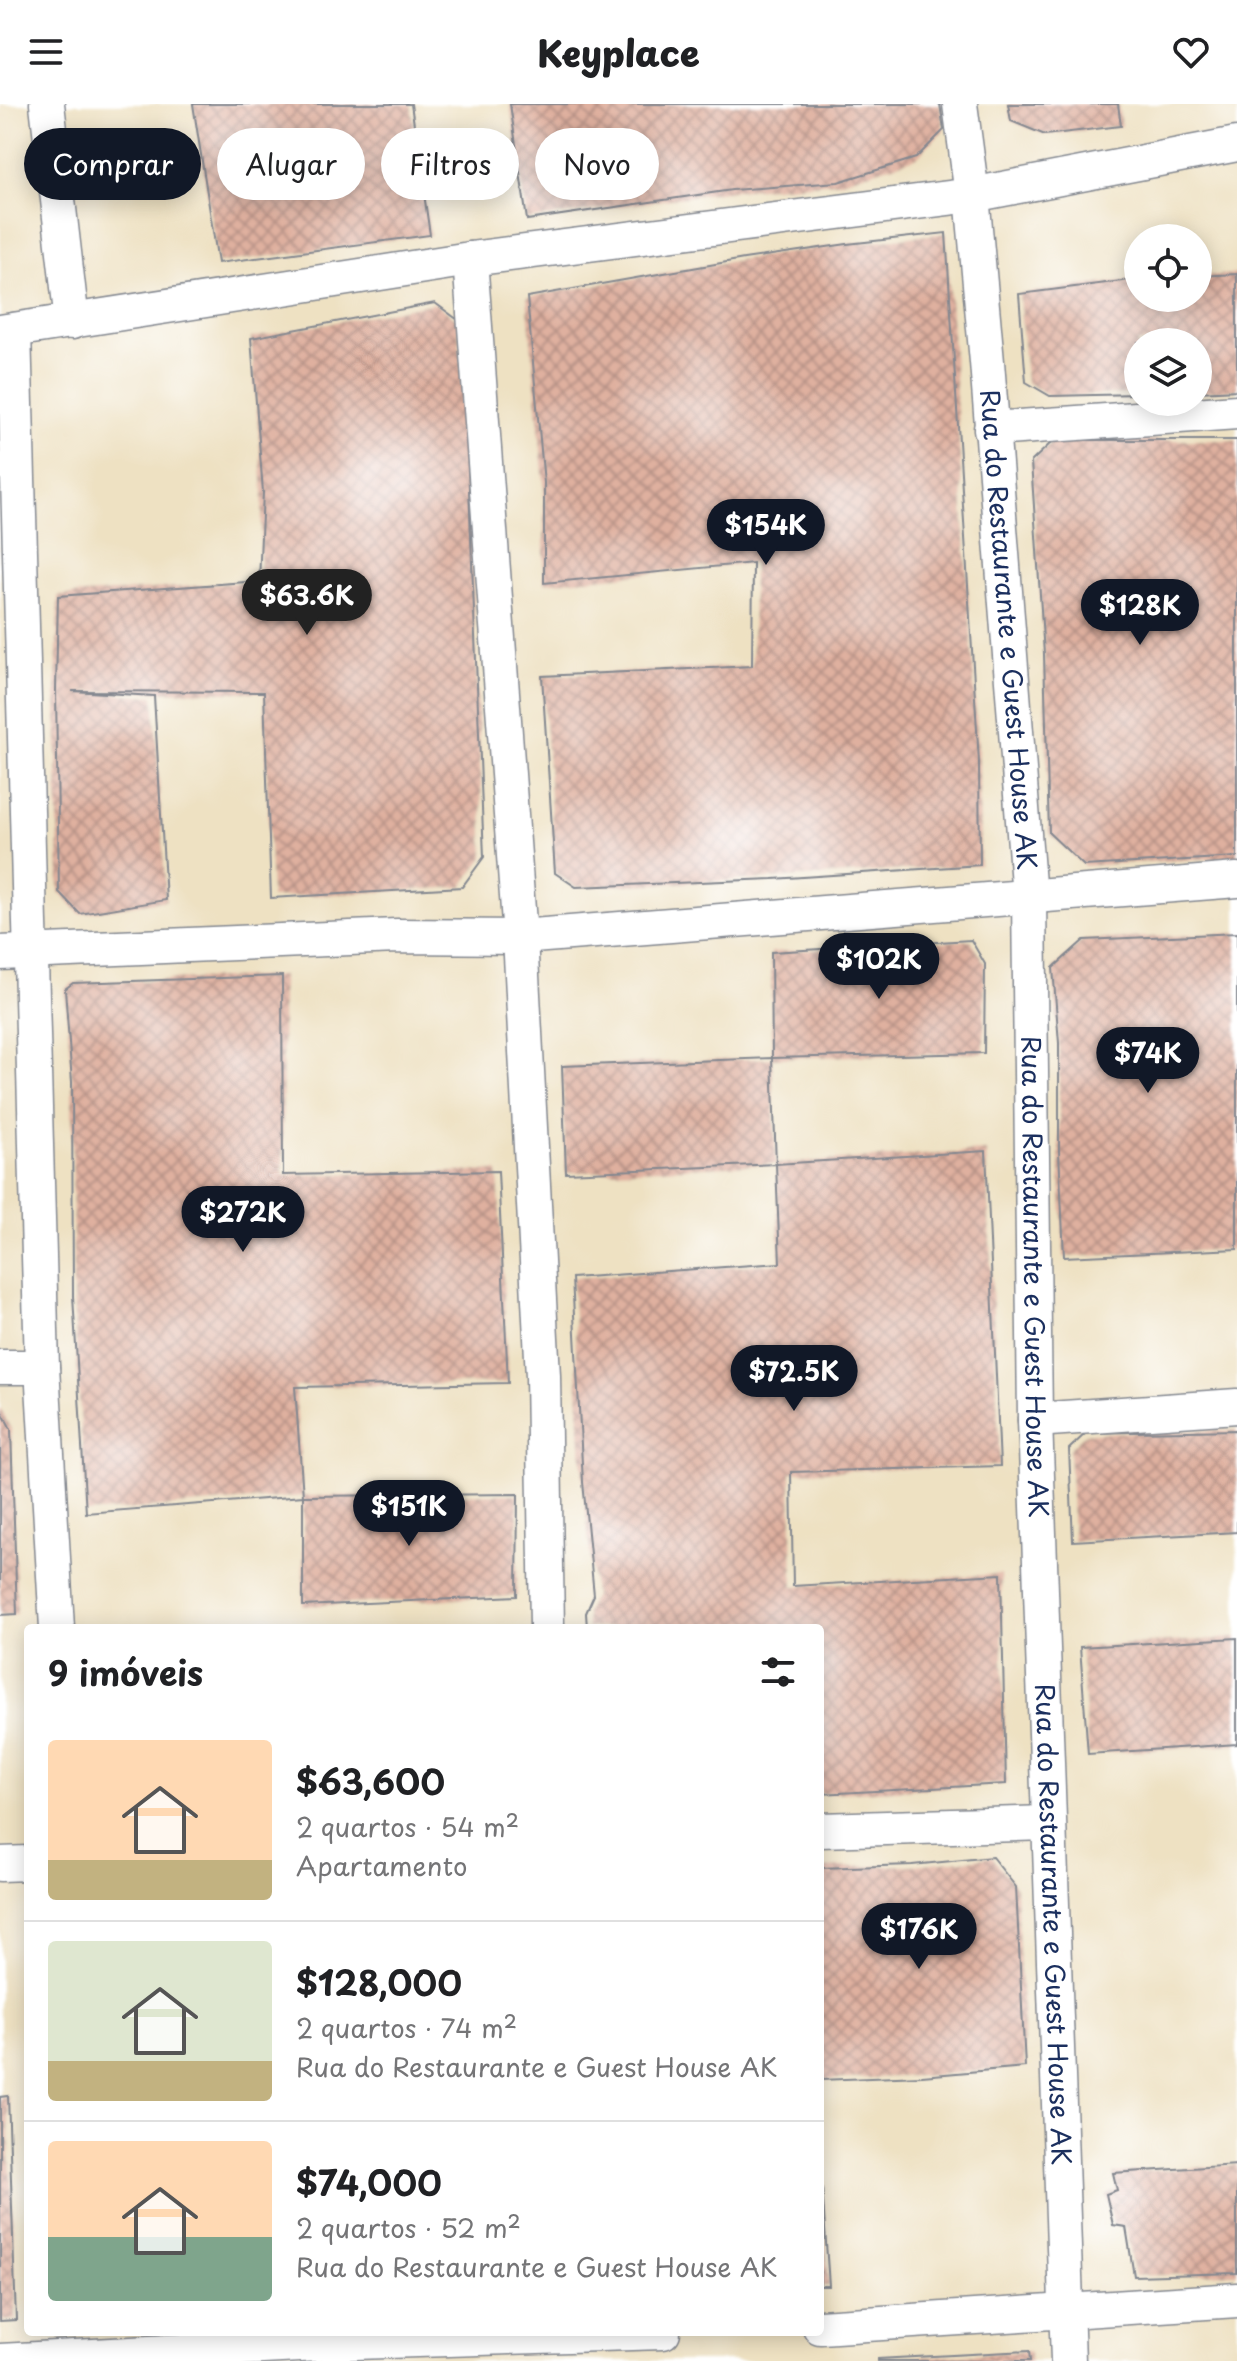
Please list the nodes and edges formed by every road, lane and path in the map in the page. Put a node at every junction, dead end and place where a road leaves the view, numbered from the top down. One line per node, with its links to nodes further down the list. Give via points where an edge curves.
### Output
1 (47, 104): 6 (street)
2 (960, 104): 4 (street, Rua do Restaurante e Guest House AK)
3 (1237, 144): 4 (street)
4 (972, 195): 5 (street); 9 (street, Rua do Restaurante e Guest House AK)
5 (470, 259): 6 (street); 12 (street)
6 (72, 322): 7 (street)
7 (7, 331): 13 (street)
8 (1237, 412): 9 (street)
9 (991, 429): 11 (street, Rua do Restaurante e Guest House AK)
10 (1237, 880): 11 (street)
11 (1029, 897): 12 (street); 17 (street, Rua do Restaurante e Guest House AK)
12 (520, 937): 13 (street, via 397,936); 19 (street, via 543,1376)
13 (16, 952): 15 (street)
14 (0, 1367): 15 (street)
15 (42, 1367): 18 (street)
16 (1237, 1406): 17 (street)
17 (1035, 1420): 20 (street, Rua do Restaurante e Guest House AK)
18 (57, 1624)
19 (547, 1624)
20 (1048, 1823): 21 (street); 25 (street, Rua do Restaurante e Guest House AK)
21 (824, 1830)
22 (24, 1863): 23 (street)
23 (0, 1864)
24 (1237, 2300): 25 (street)
25 (1066, 2309): 26 (street); 30 (street, Rua do Restaurante e Guest House AK)
26 (824, 2327)
27 (568, 2336): 28 (street)
28 (355, 2345): 29 (street)
29 (0, 2361)
30 (1068, 2361)

